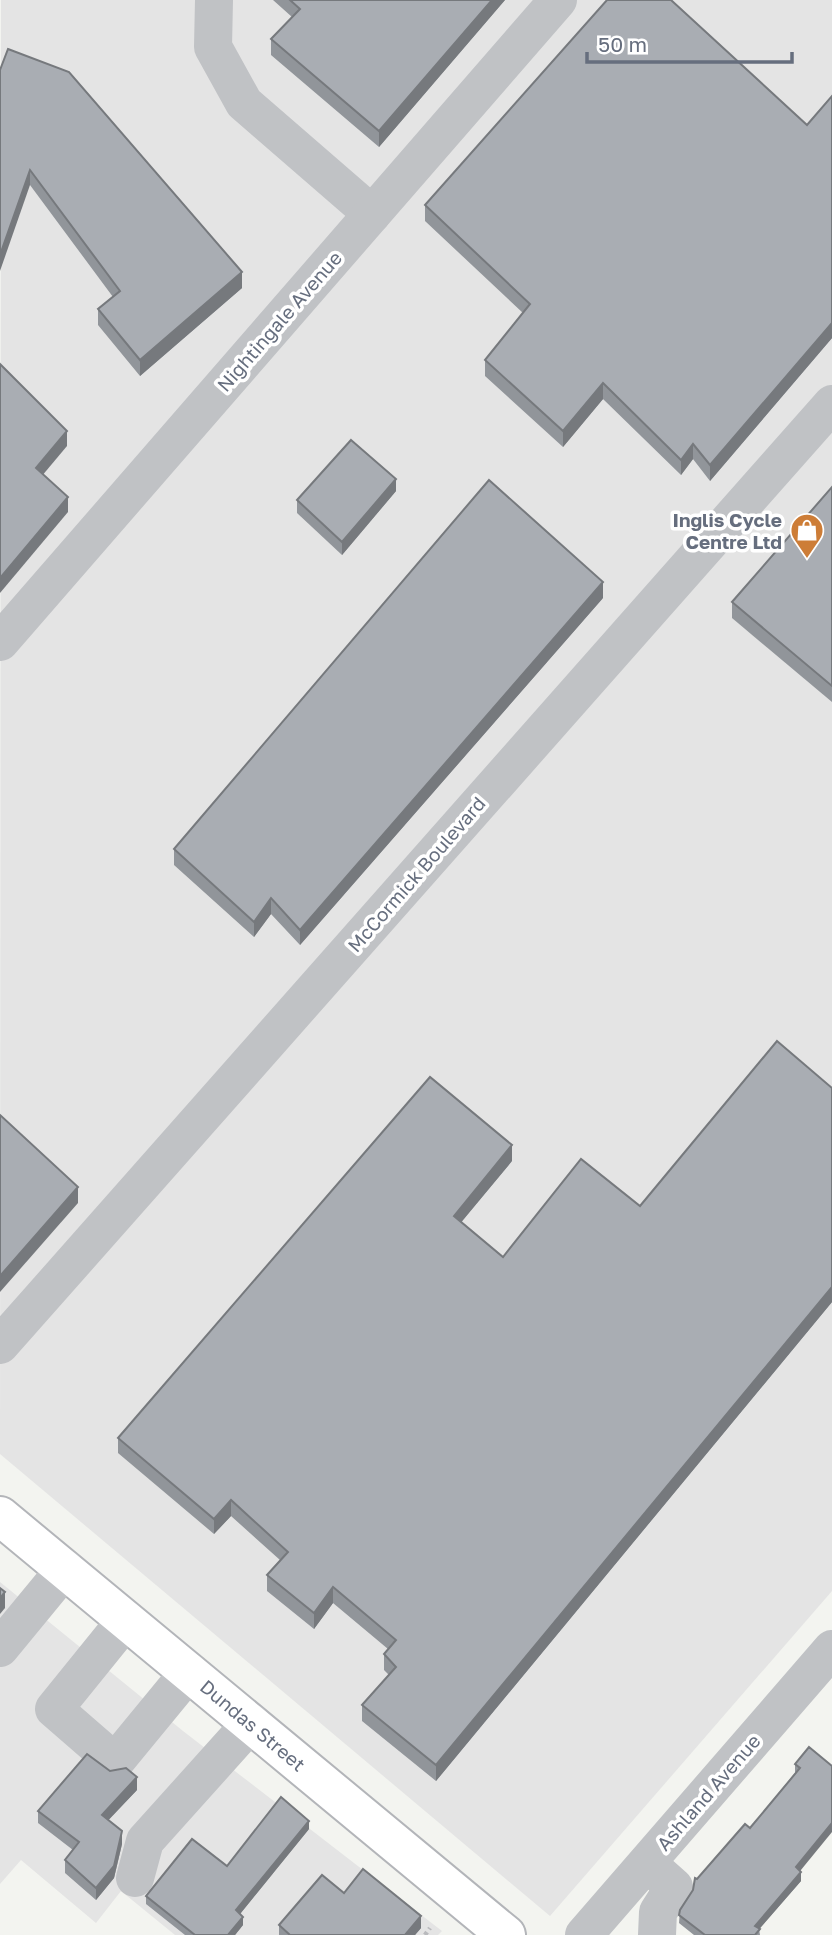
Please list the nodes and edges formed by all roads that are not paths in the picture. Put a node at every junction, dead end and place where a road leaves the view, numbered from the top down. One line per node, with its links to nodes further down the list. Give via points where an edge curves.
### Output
1 (214, 0): 3 (street, via 214,47 244,103)
2 (558, 0): 3 (street, Nightingale Avenue)
3 (372, 214): 5 (street, Nightingale Avenue)
4 (832, 404): 6 (street, McCormick Boulevard)
5 (0, 642)
6 (0, 1345)
7 (0, 1516): 8 (main road, Dundas Street)
8 (65, 1569): 9 (main road, Dundas Street); 10 (street)
9 (126, 1620): 11 (main road, Dundas Street); 11 (street, via 54,1710 115,1762)
10 (0, 1648)
11 (189, 1672): 13 (main road, Dundas Street)
12 (824, 1674): 14 (street, Ashland Avenue)
13 (251, 1723): 15 (street, via 145,1841); 16 (main road, Dundas Street)
14 (647, 1863): 17 (street, Ashland Avenue); 18 (street, via 674,1887 658,1912)
15 (135, 1878)
16 (488, 1929)
17 (584, 1935)
18 (657, 1935)

